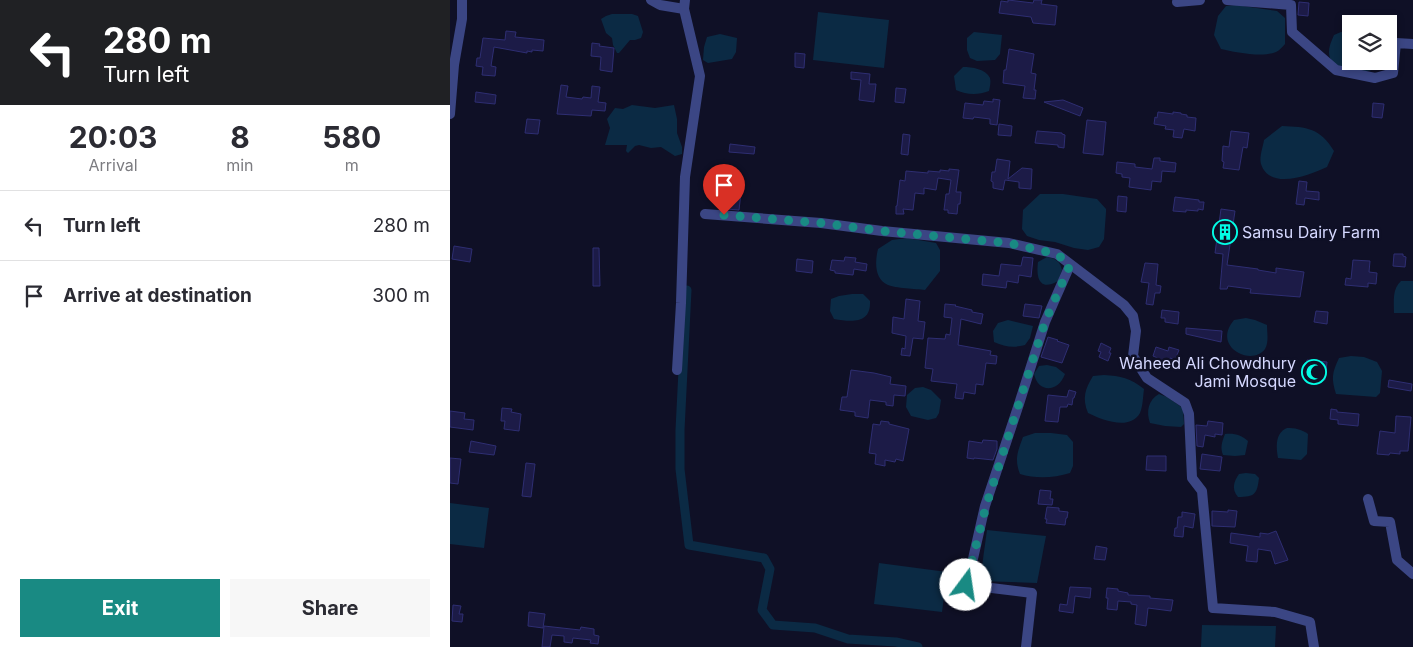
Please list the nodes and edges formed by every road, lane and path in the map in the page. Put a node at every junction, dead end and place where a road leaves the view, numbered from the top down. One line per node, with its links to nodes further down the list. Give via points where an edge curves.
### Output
1 (462, 0): 8 (street)
2 (651, 0): 6 (street, via 667,7)
3 (1200, 0): 5 (street)
4 (1227, 0): 7 (street, via 1291,5 1292,32 1336,70 1375,78 1393,72 1396,43)
5 (1177, 2)
6 (685, 4): 11 (street, via 700,76 684,177)
7 (1413, 44)
8 (450, 114)
9 (705, 214): 10 (street, via 1008,243 1057,254)
10 (1070, 265): 14 (street, via 1045,322 986,506 966,585 1032,594); 15 (street, via 1124,305 1133,316 1136,331 1133,356 1147,378 1185,403 1192,478 1202,491 1213,608 1275,612 1310,622)
11 (677, 370)
12 (1368, 499): 13 (street, via 1374,521 1390,522 1397,560)
13 (1413, 574)
14 (1026, 647)
15 (1314, 647)

